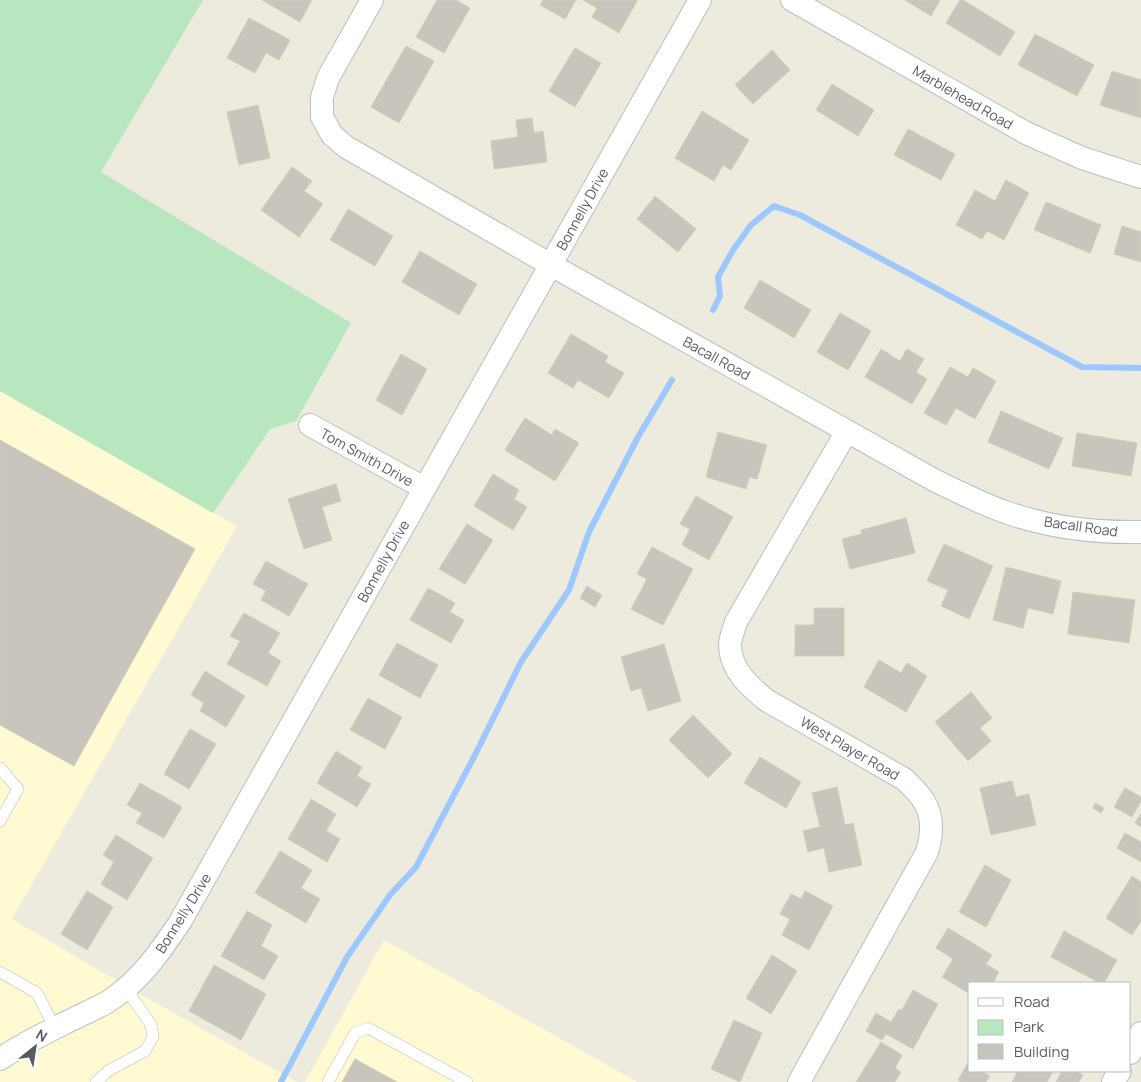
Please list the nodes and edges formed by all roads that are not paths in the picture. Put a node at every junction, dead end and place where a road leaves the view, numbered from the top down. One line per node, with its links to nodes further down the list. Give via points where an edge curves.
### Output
1 (372, 0): 5 (street, Bacall Road, via 328,78 322,97 322,117 332,135 346,147)
2 (700, 0): 5 (street, Bonnelly Drive)
3 (792, 0): 4 (street, Marblehead Road, via 1026,133 1082,158)
4 (1141, 177)
5 (551, 265): 7 (street, Bacall Road); 8 (street, Bonnelly Drive)
6 (310, 425): 8 (street, Tom Smith Drive)
7 (846, 431): 9 (street, Bacall Road, via 934,480 1010,513 1059,526); 23 (street, West Player Road, via 736,622 730,644 733,662 746,683 766,700 904,778 920,794 929,810 931,828 927,852)
8 (424, 488): 15 (street, Bonnelly Drive, via 180,922 163,948)
9 (1141, 532)
10 (0, 768): 12 (lane)
11 (0, 784): 12 (lane)
12 (18, 789): 13 (lane)
13 (0, 821)
14 (0, 972): 16 (lane, via 37,993)
15 (126, 988): 16 (street, Bonnelly Drive, via 108,1002); 20 (lane, via 152,1026 153,1037 145,1051)
16 (55, 1028): 19 (street, Bonnelly Drive)
17 (1141, 1033): 18 (street)
18 (1131, 1051)
19 (0, 1059)
20 (96, 1082)
21 (328, 1082): 22 (lane, via 355,1033 368,1028)
22 (467, 1082)
23 (799, 1082)

